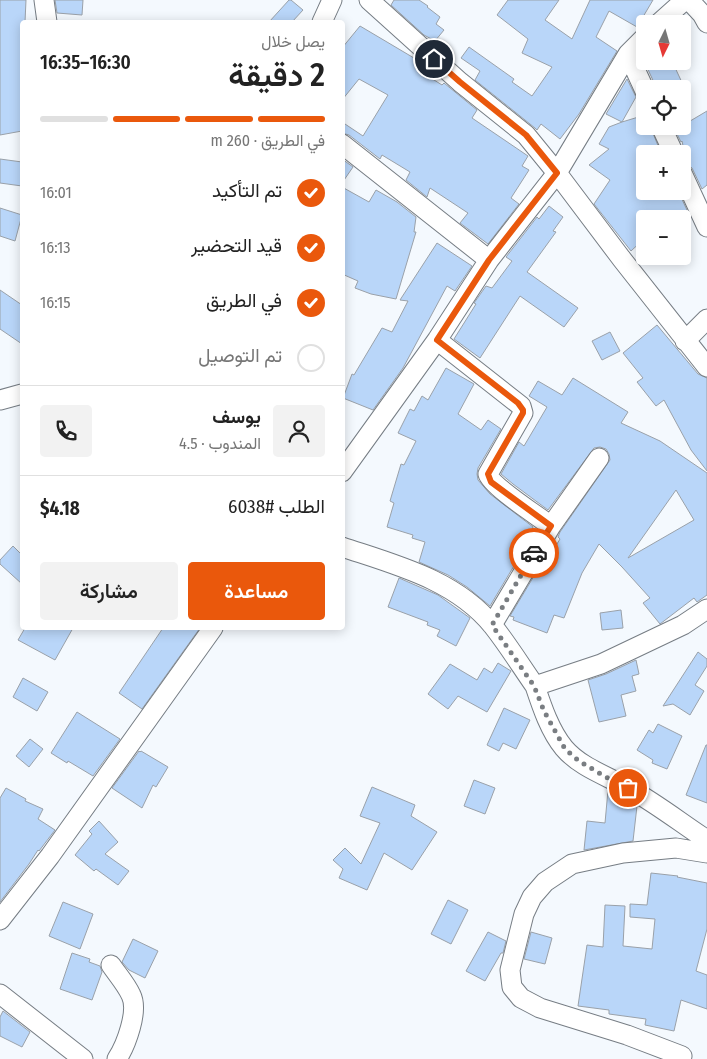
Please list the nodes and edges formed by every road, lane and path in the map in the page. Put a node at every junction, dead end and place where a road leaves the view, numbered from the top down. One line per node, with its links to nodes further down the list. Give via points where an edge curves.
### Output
1 (44, 0): 6 (street)
2 (332, 0): 7 (street)
3 (368, 0): 12 (street, via 460,82 526,135)
4 (686, 0): 5 (street)
5 (668, 15)
6 (47, 20)
7 (323, 20)
8 (636, 46): 9 (street)
9 (628, 54): 10 (street); 12 (street)
10 (640, 80)
11 (345, 146): 15 (street)
12 (557, 173): 15 (street); 18 (street)
13 (691, 192): 14 (street)
14 (707, 227)
15 (489, 260): 17 (street)
16 (707, 319): 18 (street)
17 (437, 340): 23 (street); 24 (street, via 521,406 523,413 490,468 488,477)
18 (685, 340): 19 (street)
19 (707, 367)
20 (20, 395): 21 (street)
21 (0, 400)
22 (599, 458): 24 (street)
23 (345, 468)
24 (551, 526): 27 (street)
25 (345, 548): 27 (street, via 436,582 471,604)
26 (707, 609): 29 (street, via 683,625 601,664)
27 (492, 625): 29 (street)
28 (212, 630): 32 (street, via 50,856)
29 (534, 686): 30 (street, via 565,749 579,761 628,788)
30 (707, 840)
31 (707, 853): 35 (street, via 676,848 623,853 572,864 545,882 532,897 524,914 510,970 512,987 521,998 540,1008 627,1035)
32 (0, 920)
33 (111, 965): 37 (street, via 134,1005 123,1050)
34 (0, 994): 36 (street)
35 (683, 1058)
36 (83, 1059)
37 (116, 1059)

